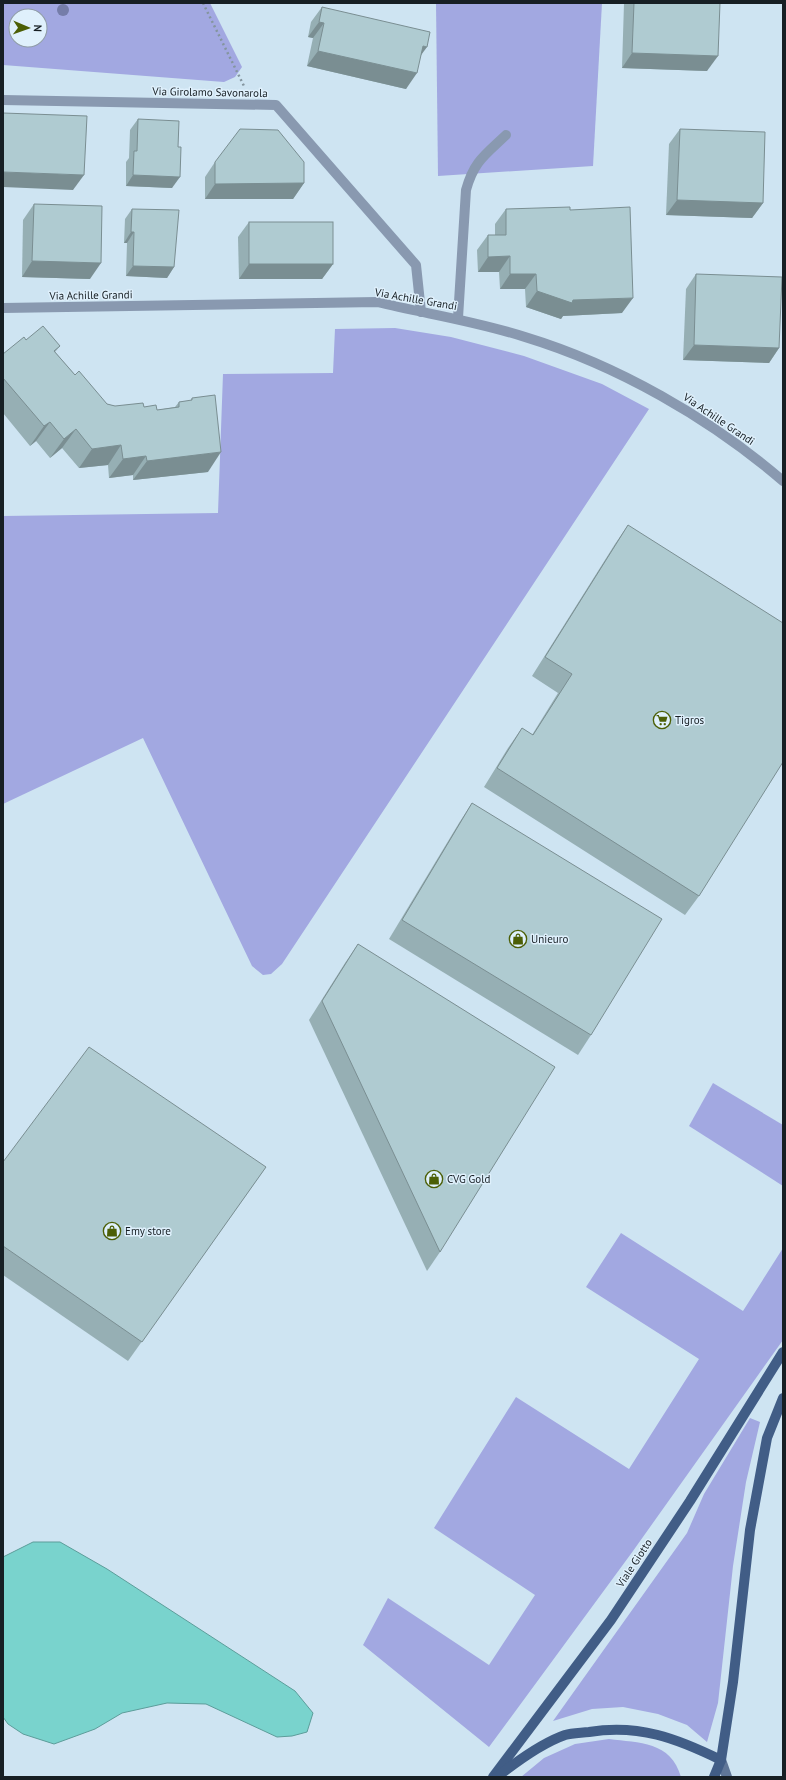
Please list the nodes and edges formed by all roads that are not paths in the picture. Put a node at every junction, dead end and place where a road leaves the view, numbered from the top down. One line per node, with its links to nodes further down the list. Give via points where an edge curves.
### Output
1 (3, 100): 4 (street, Via Girolamo Savonarola, via 276,105 416,265)
2 (506, 135): 5 (street, via 473,168 466,190)
3 (3, 308): 4 (street, Via Achille Grandi, via 377,302)
4 (421, 312): 5 (street, Via Achille Grandi)
5 (458, 318): 6 (street, Via Achille Grandi, via 525,337 593,361 674,403 761,462)
6 (783, 481)
7 (783, 1352): 10 (main road, Viale Giotto, via 690,1501 611,1620)
8 (783, 1398): 9 (main road, via 767,1438 750,1530 733,1682)
9 (721, 1760): 11 (main road, via 686,1743 638,1730 612,1728 565,1735 523,1757); 12 (main road); 13 (main road)
10 (493, 1777)
11 (497, 1777)
12 (714, 1777)
13 (726, 1777)

